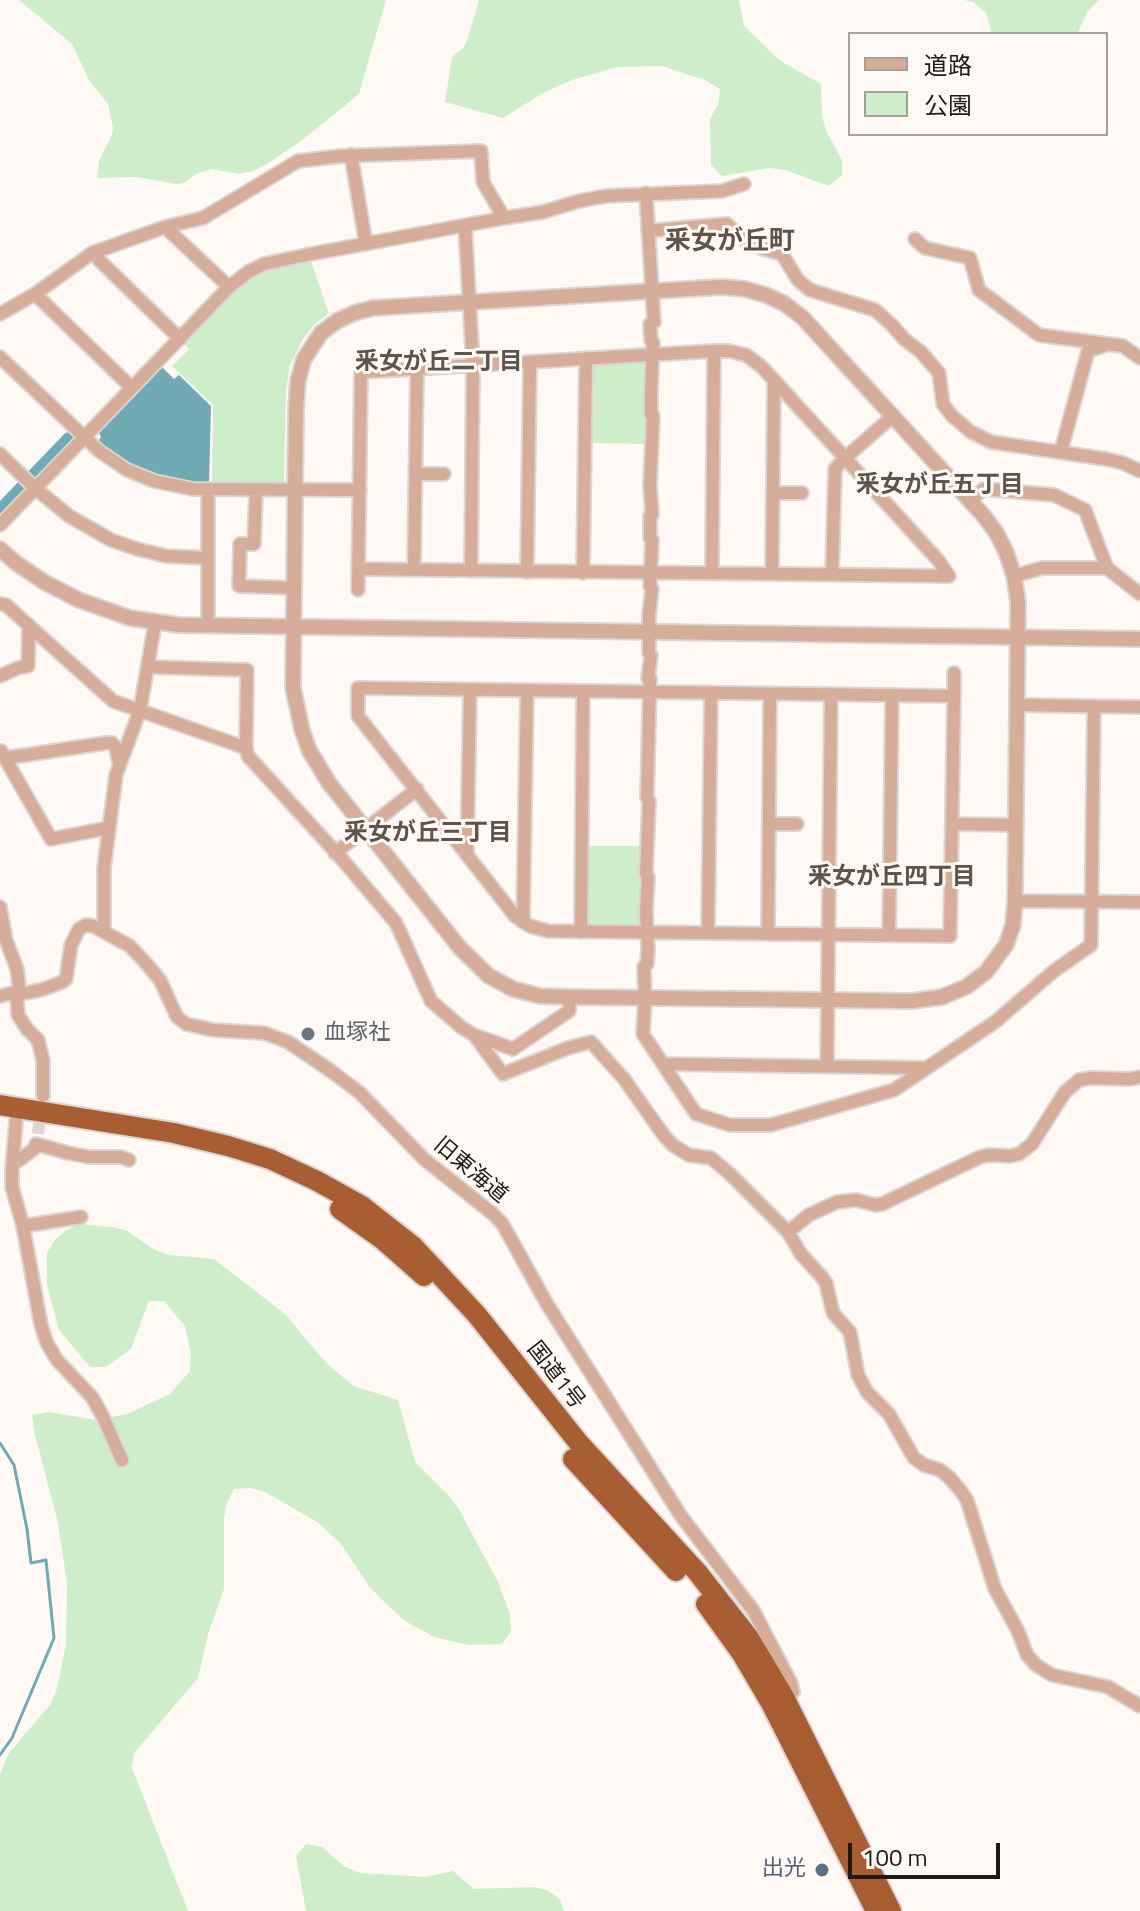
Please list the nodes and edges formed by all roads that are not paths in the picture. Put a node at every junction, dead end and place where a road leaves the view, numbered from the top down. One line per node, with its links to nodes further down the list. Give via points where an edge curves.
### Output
1 (351, 155): 4 (street, via 481,151 483,182); 6 (street, via 294,163 203,218); 9 (street)
2 (744, 184): 3 (street, via 722,191)
3 (646, 193): 4 (street); 7 (street)
4 (504, 218): 5 (street)
5 (465, 225): 9 (street); 14 (street)
6 (165, 227): 10 (street); 11 (street)
7 (648, 231): 12 (street); 30 (street, via 727,224 745,241 782,254 810,290 875,310 939,373 943,404 971,432 991,442)
8 (915, 239): 17 (street, via 925,248 970,258 979,290 1039,335)
9 (366, 244): 11 (street, via 275,261)
10 (92, 253): 13 (street); 16 (street)
11 (229, 287): 16 (street)
12 (651, 290): 14 (street); 19 (street); 28 (street, via 733,287 775,299 803,318)
13 (35, 294): 15 (street); 27 (street)
14 (470, 301): 24 (street); 39 (street, via 363,309 321,333 298,380)
15 (0, 314)
16 (180, 339): 27 (street)
17 (1109, 344): 22 (street); 30 (street, via 1088,351)
18 (714, 351): 19 (street); 26 (street, via 746,355); 54 (street)
19 (653, 355): 21 (street); 53 (street)
20 (0, 357): 29 (street)
21 (586, 358): 23 (street); 52 (street)
22 (1140, 358)
23 (530, 362): 24 (street); 51 (street)
24 (473, 365): 25 (street); 50 (street)
25 (417, 369): 34 (street); 40 (street, via 361,372)
26 (774, 380): 32 (street); 41 (street)
27 (132, 388): 29 (street)
28 (893, 416): 32 (street); 43 (street)
29 (84, 438): 36 (street); 37 (street, via 139,475 167,485)
30 (1061, 451): 33 (street)
31 (0, 454): 36 (street)
32 (845, 458): 56 (street, via 835,469); 56 (street, via 949,576)
33 (1140, 471)
34 (416, 474): 35 (street); 49 (street)
35 (444, 474)
36 (32, 485): 44 (street); 46 (street, via 69,516 125,545 166,556)
37 (208, 489): 38 (street); 46 (street)
38 (256, 489): 39 (street); 58 (street, via 254,544 240,544 239,586)
39 (295, 489): 40 (street); 58 (street)
40 (360, 490): 48 (street)
41 (773, 493): 42 (street); 55 (street)
42 (802, 493)
43 (970, 500): 47 (street, via 984,489 1054,495 1085,510); 57 (street, via 996,532)
44 (0, 525)
45 (0, 549): 62 (street, via 61,592)
46 (207, 558): 64 (street)
47 (1107, 568): 57 (street, via 1042,568); 60 (street)
48 (359, 569): 49 (street); 59 (street)
49 (414, 570): 50 (street)
50 (471, 571): 51 (street)
51 (527, 572): 52 (street)
52 (583, 573): 53 (street)
53 (650, 573): 54 (street); 66 (street)
54 (712, 573): 55 (street)
55 (772, 574): 56 (street)
56 (832, 575)
57 (1014, 576): 67 (street)
58 (295, 588): 65 (street)
59 (358, 590)
60 (1140, 594)
61 (0, 604): 63 (street)
62 (155, 623): 64 (street); 69 (street)
63 (29, 625): 71 (street, via 28,666); 84 (street, via 113,701)
64 (208, 626): 65 (street)
65 (294, 628): 66 (street); 94 (street, via 293,688 309,750)
66 (650, 633): 67 (street); 75 (street)
67 (1018, 636): 68 (street); 81 (street)
68 (1140, 639)
69 (148, 667): 84 (street); 85 (street, via 247,670)
70 (954, 673): 80 (street)
71 (0, 676)
72 (470, 690): 73 (street); 88 (street, via 358,688 358,716); 96 (street)
73 (527, 690): 74 (street); 101 (street)
74 (583, 691): 75 (street); 103 (street)
75 (649, 692): 76 (street); 104 (street)
76 (711, 693): 77 (street); 105 (street)
77 (770, 694): 78 (street); 89 (street)
78 (831, 694): 79 (street); 107 (street)
79 (892, 695): 80 (street); 108 (street)
80 (954, 696): 91 (street)
81 (1017, 705): 82 (street); 92 (street)
82 (1094, 706): 83 (street); 98 (street)
83 (1140, 707)
84 (140, 710): 85 (street); 87 (street)
85 (246, 748): 95 (street)
86 (4, 755): 87 (street, via 112,743); 93 (street, via 51,839)
87 (119, 763): 93 (street)
88 (417, 789): 94 (street); 96 (street)
89 (769, 824): 90 (street); 106 (street)
90 (797, 824)
91 (952, 824): 92 (street); 108 (street, via 950,936)
92 (1016, 825): 97 (street)
93 (108, 828): 102 (street)
94 (365, 829): 95 (street); 112 (street, via 477,965 513,989)
95 (335, 853): 115 (street, via 396,923 431,1001)
96 (467, 855): 101 (street)
97 (1015, 901): 98 (street); 114 (street, via 1006,945 986,972 966,987 927,1000)
98 (1091, 902): 99 (street); 118 (street, via 1091,945)
99 (1140, 902)
100 (0, 907): 109 (street)
101 (523, 922): 103 (street, via 548,931)
102 (104, 932): 110 (street, via 86,925 79,929 62,982); 129 (street, 旧東海道, via 144,961 186,1024 264,1033 288,1042 360,1093 424,1159 502,1223 681,1516 753,1610 791,1683 793,1692)
103 (581, 932): 104 (street)
104 (646, 933): 105 (street); 113 (street)
105 (708, 933): 106 (street)
106 (768, 934): 107 (street)
107 (829, 935): 108 (street); 114 (street)
108 (889, 935)
109 (6, 957): 110 (street, via 17,969)
110 (17, 993): 111 (street); 120 (street, via 18,1015 40,1044)
111 (0, 996)
112 (570, 997): 113 (street); 115 (street, via 569,1011 513,1049)
113 (645, 998): 114 (street); 116 (street, via 643,1034)
114 (828, 999): 117 (street)
115 (474, 1035): 127 (street, via 503,1074 591,1042 674,1146 711,1158)
116 (664, 1064): 117 (street); 118 (street, via 696,1114 730,1125 771,1125 894,1090)
117 (827, 1066): 118 (street)
118 (927, 1068)
119 (1140, 1077): 127 (street, via 1079,1080 1019,1154 980,1157 882,1204 837,1202)
120 (43, 1096)
121 (8, 1113): 123 (street); 129 (highway, 国道1号, via 174,1133 249,1152 292,1168 362,1206 413,1246 453,1289 597,1465 717,1596 749,1638)
122 (129, 1160): 123 (street, via 79,1155 37,1139 35,1148)
123 (13, 1161): 124 (street)
124 (6, 1178): 126 (street)
125 (81, 1217): 126 (street)
126 (23, 1226): 128 (street, via 47,1343 92,1397)
127 (788, 1232): 130 (street, via 826,1283 833,1313 850,1332 858,1375 867,1392 889,1414 914,1458 949,1477 967,1500 995,1589 1027,1655 1052,1675 1108,1687)
128 (122, 1460)
129 (778, 1701): 131 (highway, 国道1号)
130 (1140, 1706)
131 (871, 1886): 132 (highway, 国道1号); 133 (highway, 国道1号)
132 (876, 1911)
133 (891, 1911)

